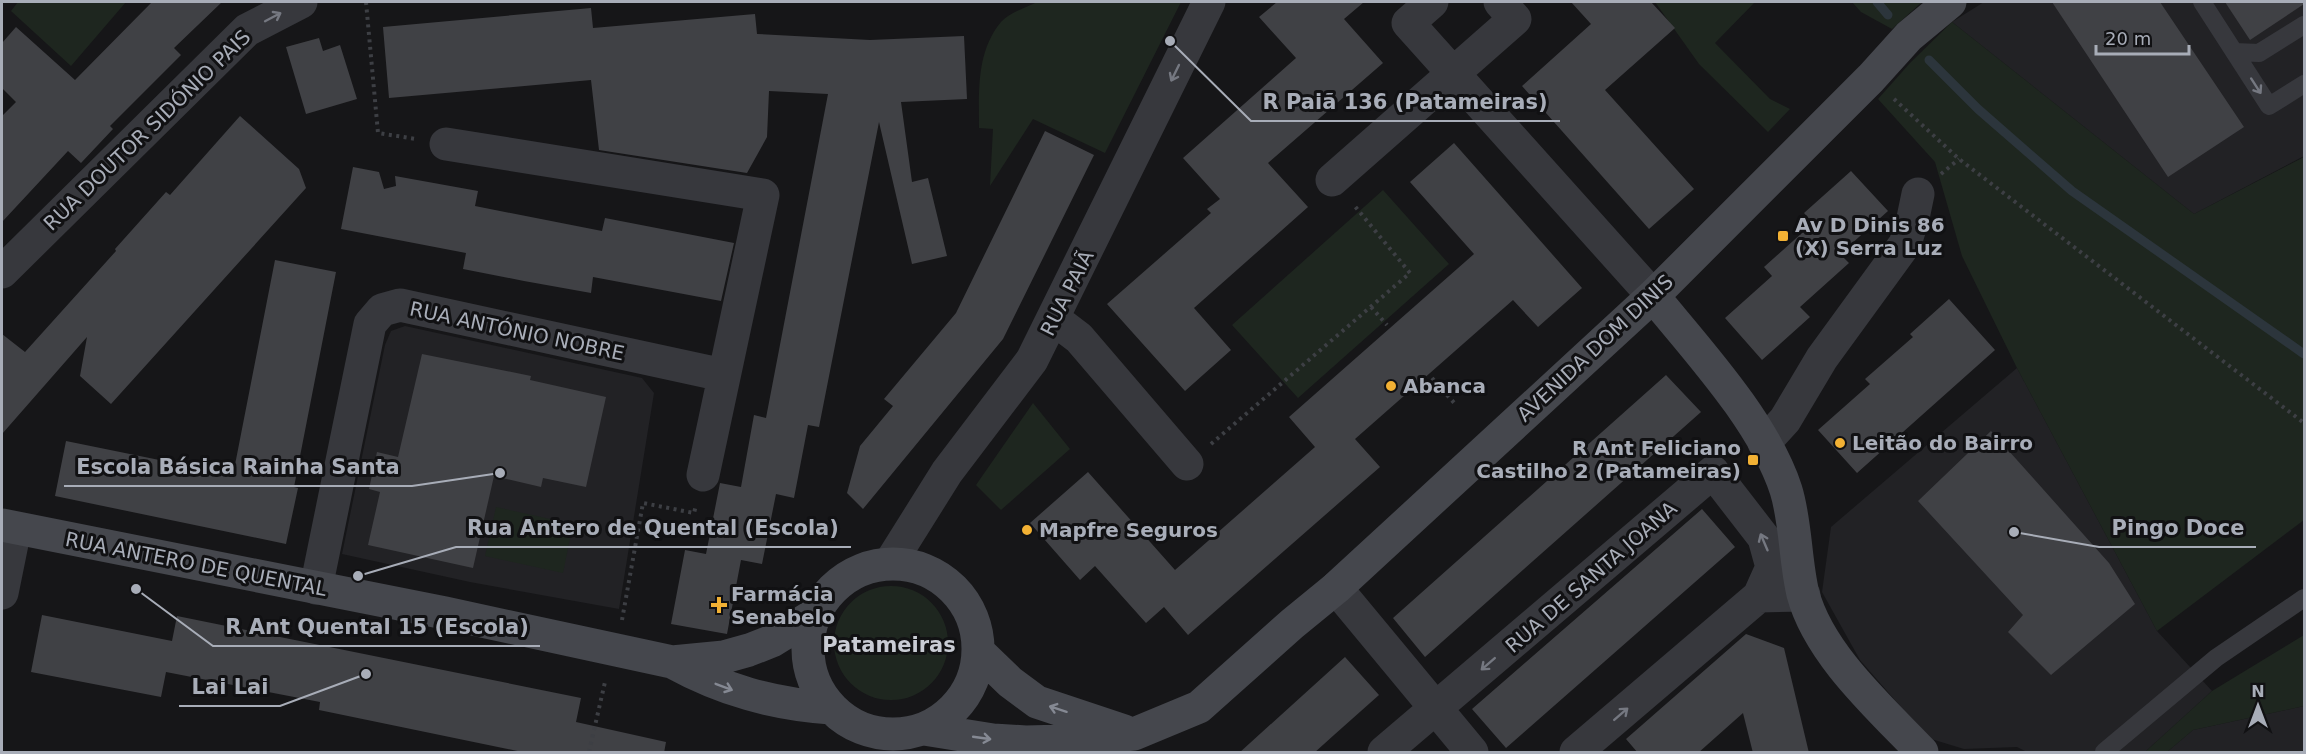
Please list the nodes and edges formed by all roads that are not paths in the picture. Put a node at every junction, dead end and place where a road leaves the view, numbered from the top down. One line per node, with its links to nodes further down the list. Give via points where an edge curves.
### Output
1 (301, 2): 14 (street, RUA DOUTOR SIDÓNIO PAIS, one-way to 1, via 247,30)
2 (1209, 2): 16 (street, RUA PAIÃ, one-way to 16)
3 (1432, 2): 9 (street, via 1408,23)
4 (1500, 2): 9 (street, via 1515,19)
5 (2202, 2): 8 (lane)
6 (1946, 3): 15 (street, AVENIDA DOM DINIS)
7 (2304, 26): 8 (lane, via 2259,53)
8 (2234, 52): 10 (lane, one-way to 10, via 2269,106)
9 (1454, 75): 12 (street); 15 (street)
10 (2304, 84)
11 (446, 144): 17 (street, via 763,195)
12 (1332, 180)
13 (1918, 194): 18 (street, via 1905,244 1822,358 1785,420)
14 (2, 272)
15 (1653, 296): 18 (street, via 1734,397); 24 (street, AVENIDA DOM DINIS)
16 (1054, 319): 19 (street, via 1079,338); 22 (street, RUA PAIÃ, via 1032,360 947,472)
17 (723, 375): 20 (street); 23 (street, RUA ANTÓNIO NOBRE, via 400,306 382,310 370,324)
18 (1764, 442): 26 (street, via 1786,491)
19 (1187, 464)
20 (703, 475)
21 (8, 527): 23 (street, RUA ANTERO DE QUENTAL); 25 (street)
22 (890, 563): 29 (street, via 844,578 826,594); 30 (street, via 918,567 943,579 963,599 975,624)
23 (316, 588): 31 (street, RUA ANTERO DE QUENTAL)
24 (1336, 588): 33 (street); 35 (street, AVENIDA DOM DINIS, via 1199,707)
25 (2, 593)
26 (1804, 595): 27 (street); 40 (street, via 1825,643)
27 (1759, 596): 33 (street, RUA DE SANTA JOANA, one-way to 33, via 1772,567 1764,538 1713,472); 39 (street, one-way to 27)
28 (2304, 598): 41 (lane, via 2216,658)
29 (814, 615): 31 (street, RUA ANTERO DE QUENTAL, via 749,650 724,657); 32 (street, via 807,639 808,664 816,688)
30 (979, 652): 34 (street, via 974,676 963,698 946,717); 35 (street, one-way to 30, via 1037,702)
31 (672, 662): 32 (street, RUA ANTERO DE QUENTAL, one-way to 32, via 748,695)
32 (831, 708): 36 (street)
33 (1436, 709): 37 (street, RUA DE SANTA JOANA); 38 (street)
34 (924, 729): 35 (street, AVENIDA DOM DINIS, one-way to 35, via 1026,742); 36 (street, via 889,734)
35 (1134, 734)
36 (868, 742)
37 (1384, 753)
38 (1473, 753)
39 (1576, 753)
40 (1922, 753)
41 (2104, 753)

